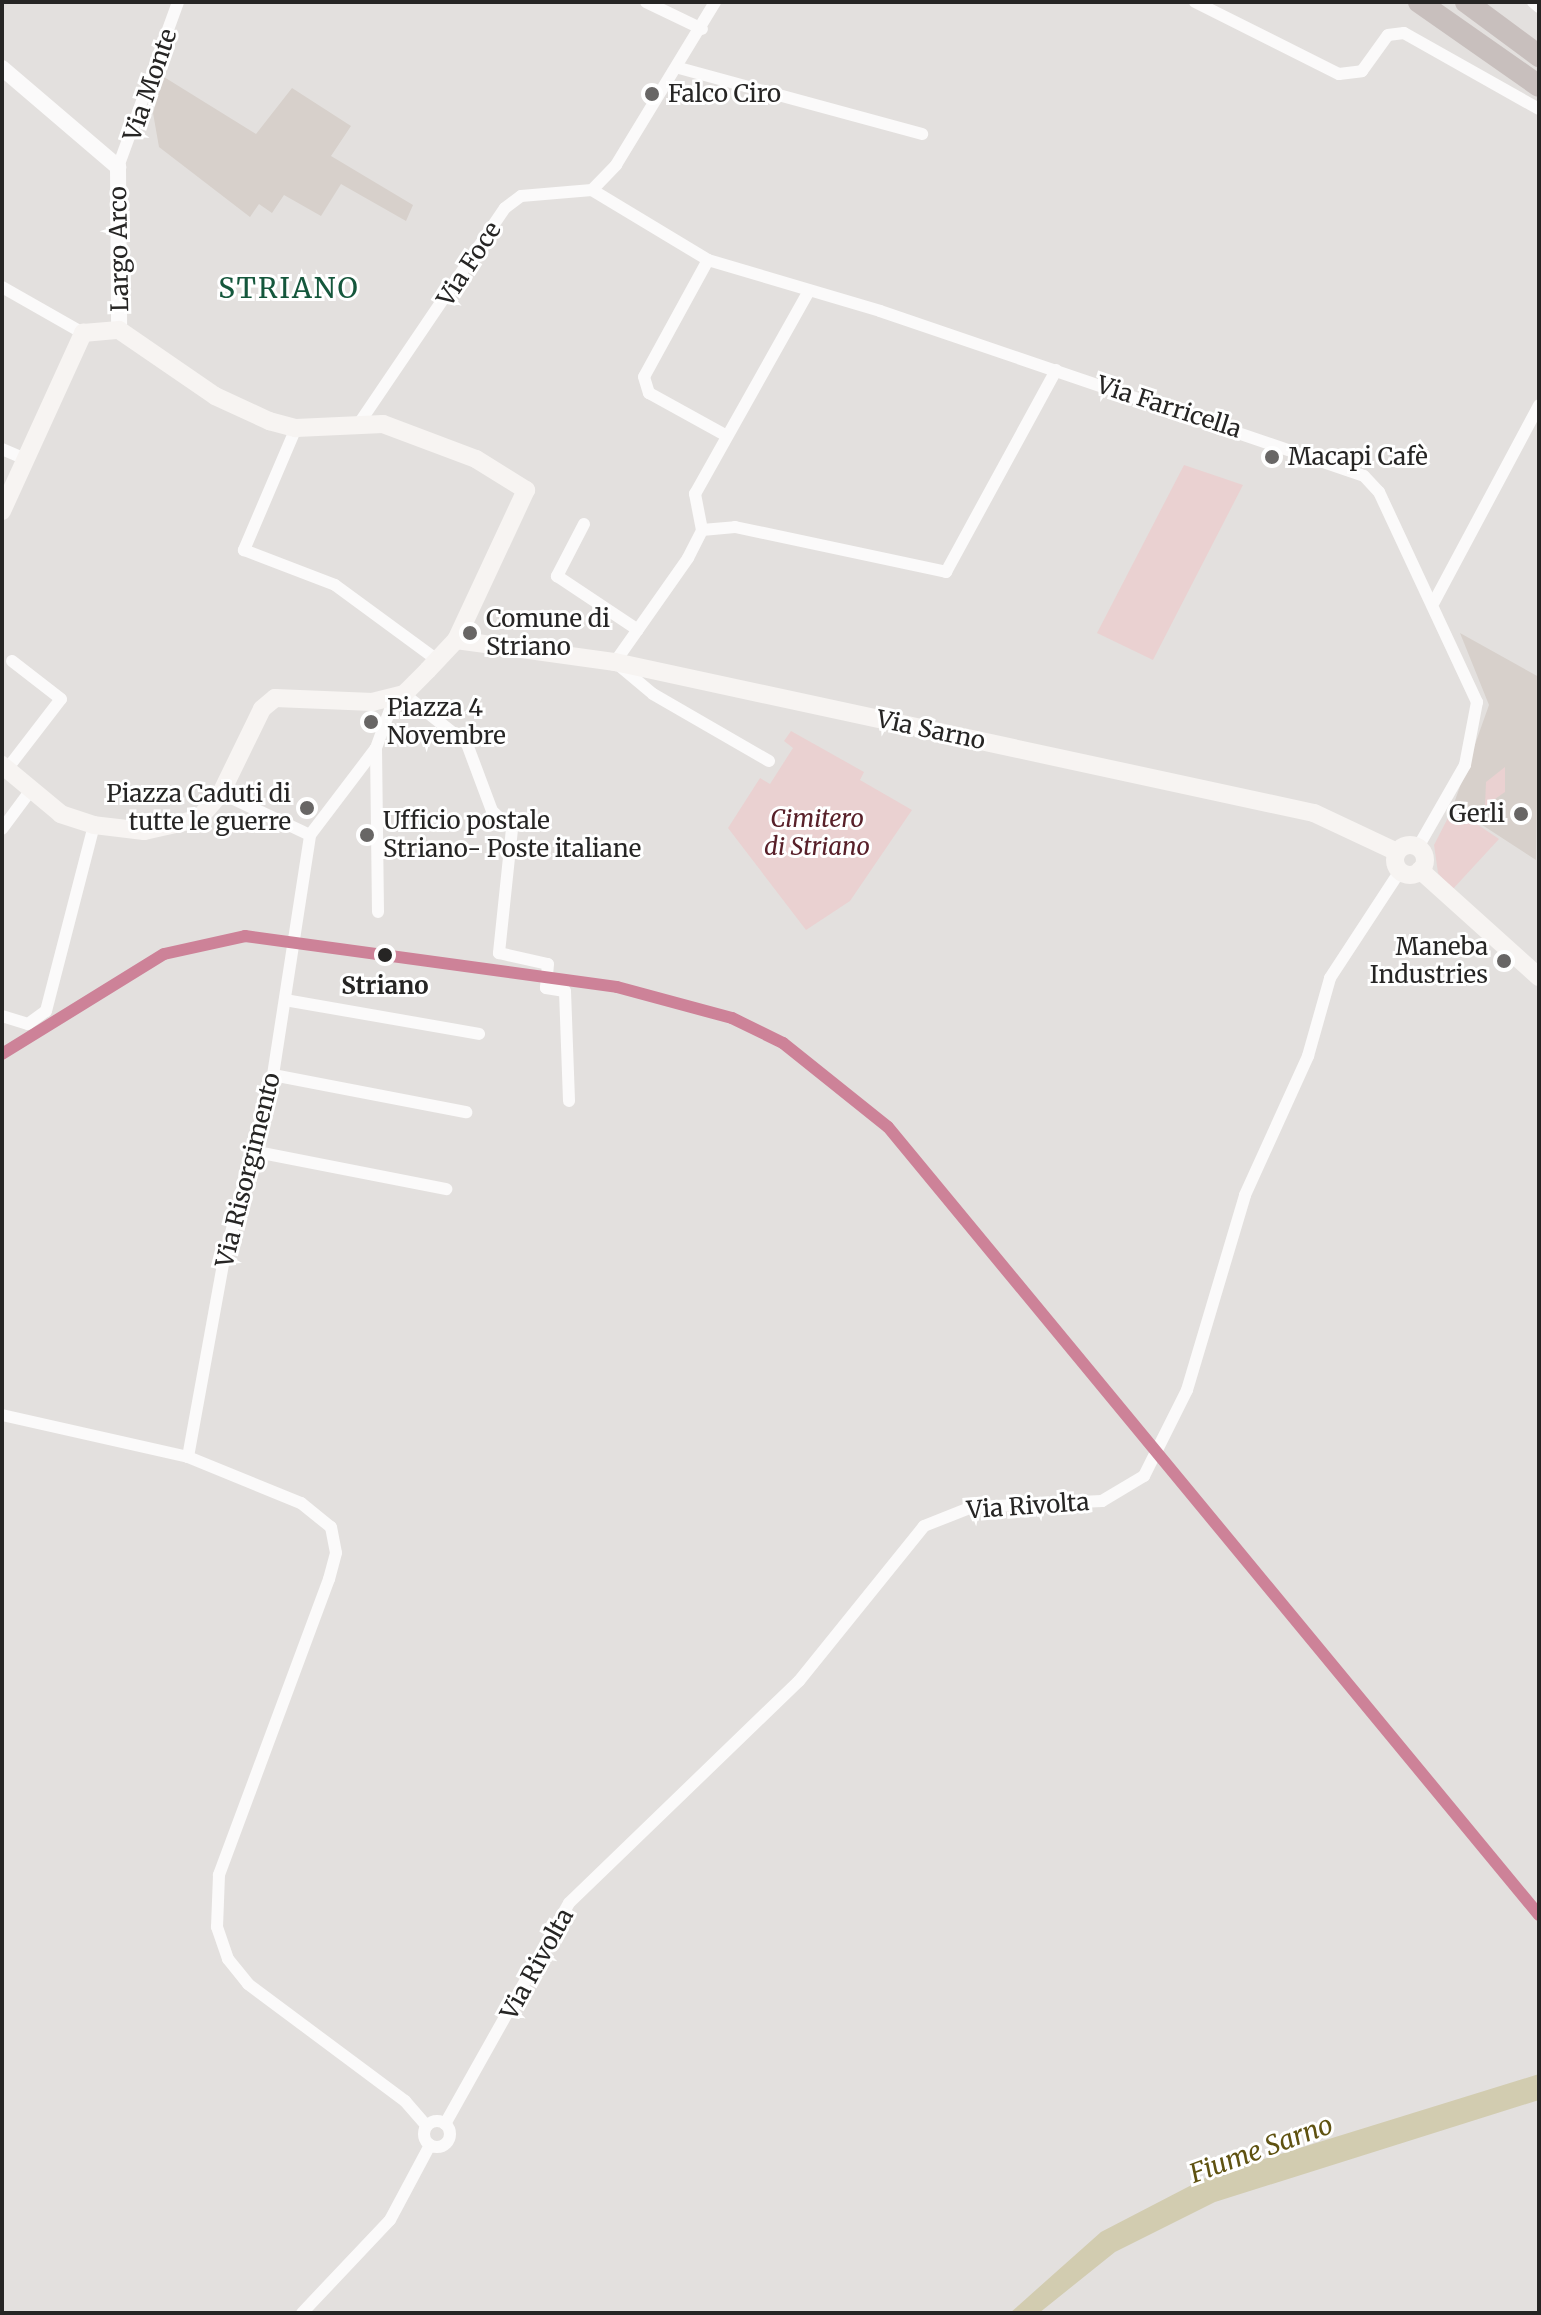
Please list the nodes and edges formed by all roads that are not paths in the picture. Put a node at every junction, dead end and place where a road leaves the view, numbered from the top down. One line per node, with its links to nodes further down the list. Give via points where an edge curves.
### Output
1 (178, 2): 16 (street, Via Monte)
2 (646, 2): 9 (street)
3 (715, 2): 9 (street)
4 (1195, 2): 14 (street, via 1339,74 1362,71 1388,35 1404,33)
5 (1419, 2): 13 (highway)
6 (1466, 2): 10 (highway)
7 (1533, 2): 8 (street)
8 (1539, 7)
9 (702, 29): 12 (street)
10 (1539, 56)
11 (2, 68): 16 (street)
12 (679, 68): 15 (street); 17 (street)
13 (1539, 86)
14 (1539, 109)
15 (922, 134)
16 (118, 167): 21 (street, Largo Arco)
17 (592, 190): 18 (street, Via Farricella); 25 (street, Via Foce, via 521,196 505,208)
18 (708, 260): 20 (street, Via Farricella); 27 (street, via 644,377 649,393)
19 (2, 287): 22 (street)
20 (809, 291): 23 (street, Via Farricella); 27 (street)
21 (119, 330): 22 (main road); 26 (main road, via 215,396)
22 (83, 333): 29 (main road)
23 (1056, 370): 32 (street, via 946,572 735,527); 33 (street, Via Farricella, via 1364,476 1379,492)
24 (1539, 405): 33 (street)
25 (360, 422): 26 (main road); 35 (main road, Via Risorgimento, via 423,435 526,490)
26 (296, 428): 36 (street, via 244,550 335,585)
27 (727, 436): 32 (street, via 695,494)
28 (2, 449): 29 (street)
29 (26, 459): 30 (main road)
30 (2, 511)
31 (584, 524): 34 (street, via 557,576)
32 (702, 530): 34 (street)
33 (1434, 602): 48 (street, Via Farricella, via 1477,702 1476,726 1465,765)
34 (638, 630): 38 (street)
35 (456, 640): 36 (main road, Via Risorgimento); 38 (main road, Via Sarno)
36 (437, 660): 39 (main road, Via Risorgimento)
37 (12, 661): 42 (street, via 61,699)
38 (615, 662): 41 (street, via 653,694); 49 (main road, Via Sarno, via 1314,813)
39 (400, 695): 40 (street, Via Risorgimento); 44 (main road, via 275,698 262,709); 58 (street, via 467,744 492,811 512,829 499,953 548,964 546,988 565,991)
40 (376, 748): 47 (street, Via Risorgimento); 52 (street)
41 (769, 761)
42 (4, 767): 43 (main road)
43 (31, 790): 45 (main road, via 61,814); 46 (street)
44 (221, 793): 45 (main road, via 198,819 177,826 144,831); 47 (street)
45 (94, 825): 55 (street, via 46,1011 28,1024)
46 (2, 829)
47 (310, 835): 54 (street, Via Risorgimento)
48 (1418, 847): 49 (main road); 50 (main road, via 1425,858)
49 (1397, 852): 51 (main road)
50 (1420, 870): 51 (main road); 53 (main road)
51 (1400, 871): 64 (street, Via Rivolta, via 1330,978 1308,1056 1245,1195 1187,1390 1144,1476 1102,1501 972,1507 924,1526 799,1681 569,1903)
52 (378, 912)
53 (1539, 977)
54 (285, 1000): 56 (street); 57 (street, Via Risorgimento)
55 (2, 1016)
56 (479, 1034)
57 (273, 1075): 59 (street); 60 (street, Via Risorgimento)
58 (569, 1101)
59 (466, 1112)
60 (257, 1152): 61 (street); 63 (street, Via Risorgimento, via 224,1259)
61 (446, 1189)
62 (2, 1415): 63 (street)
63 (188, 1457): 65 (street, via 312,1510 335,1540 308,1642 219,1875 221,1943 248,1984 405,2101)
64 (445, 2124): 65 (street); 66 (street, Via Rivolta, via 448,2140)
65 (427, 2126): 66 (street)
66 (430, 2145): 67 (street, via 390,2220)
67 (302, 2313)

